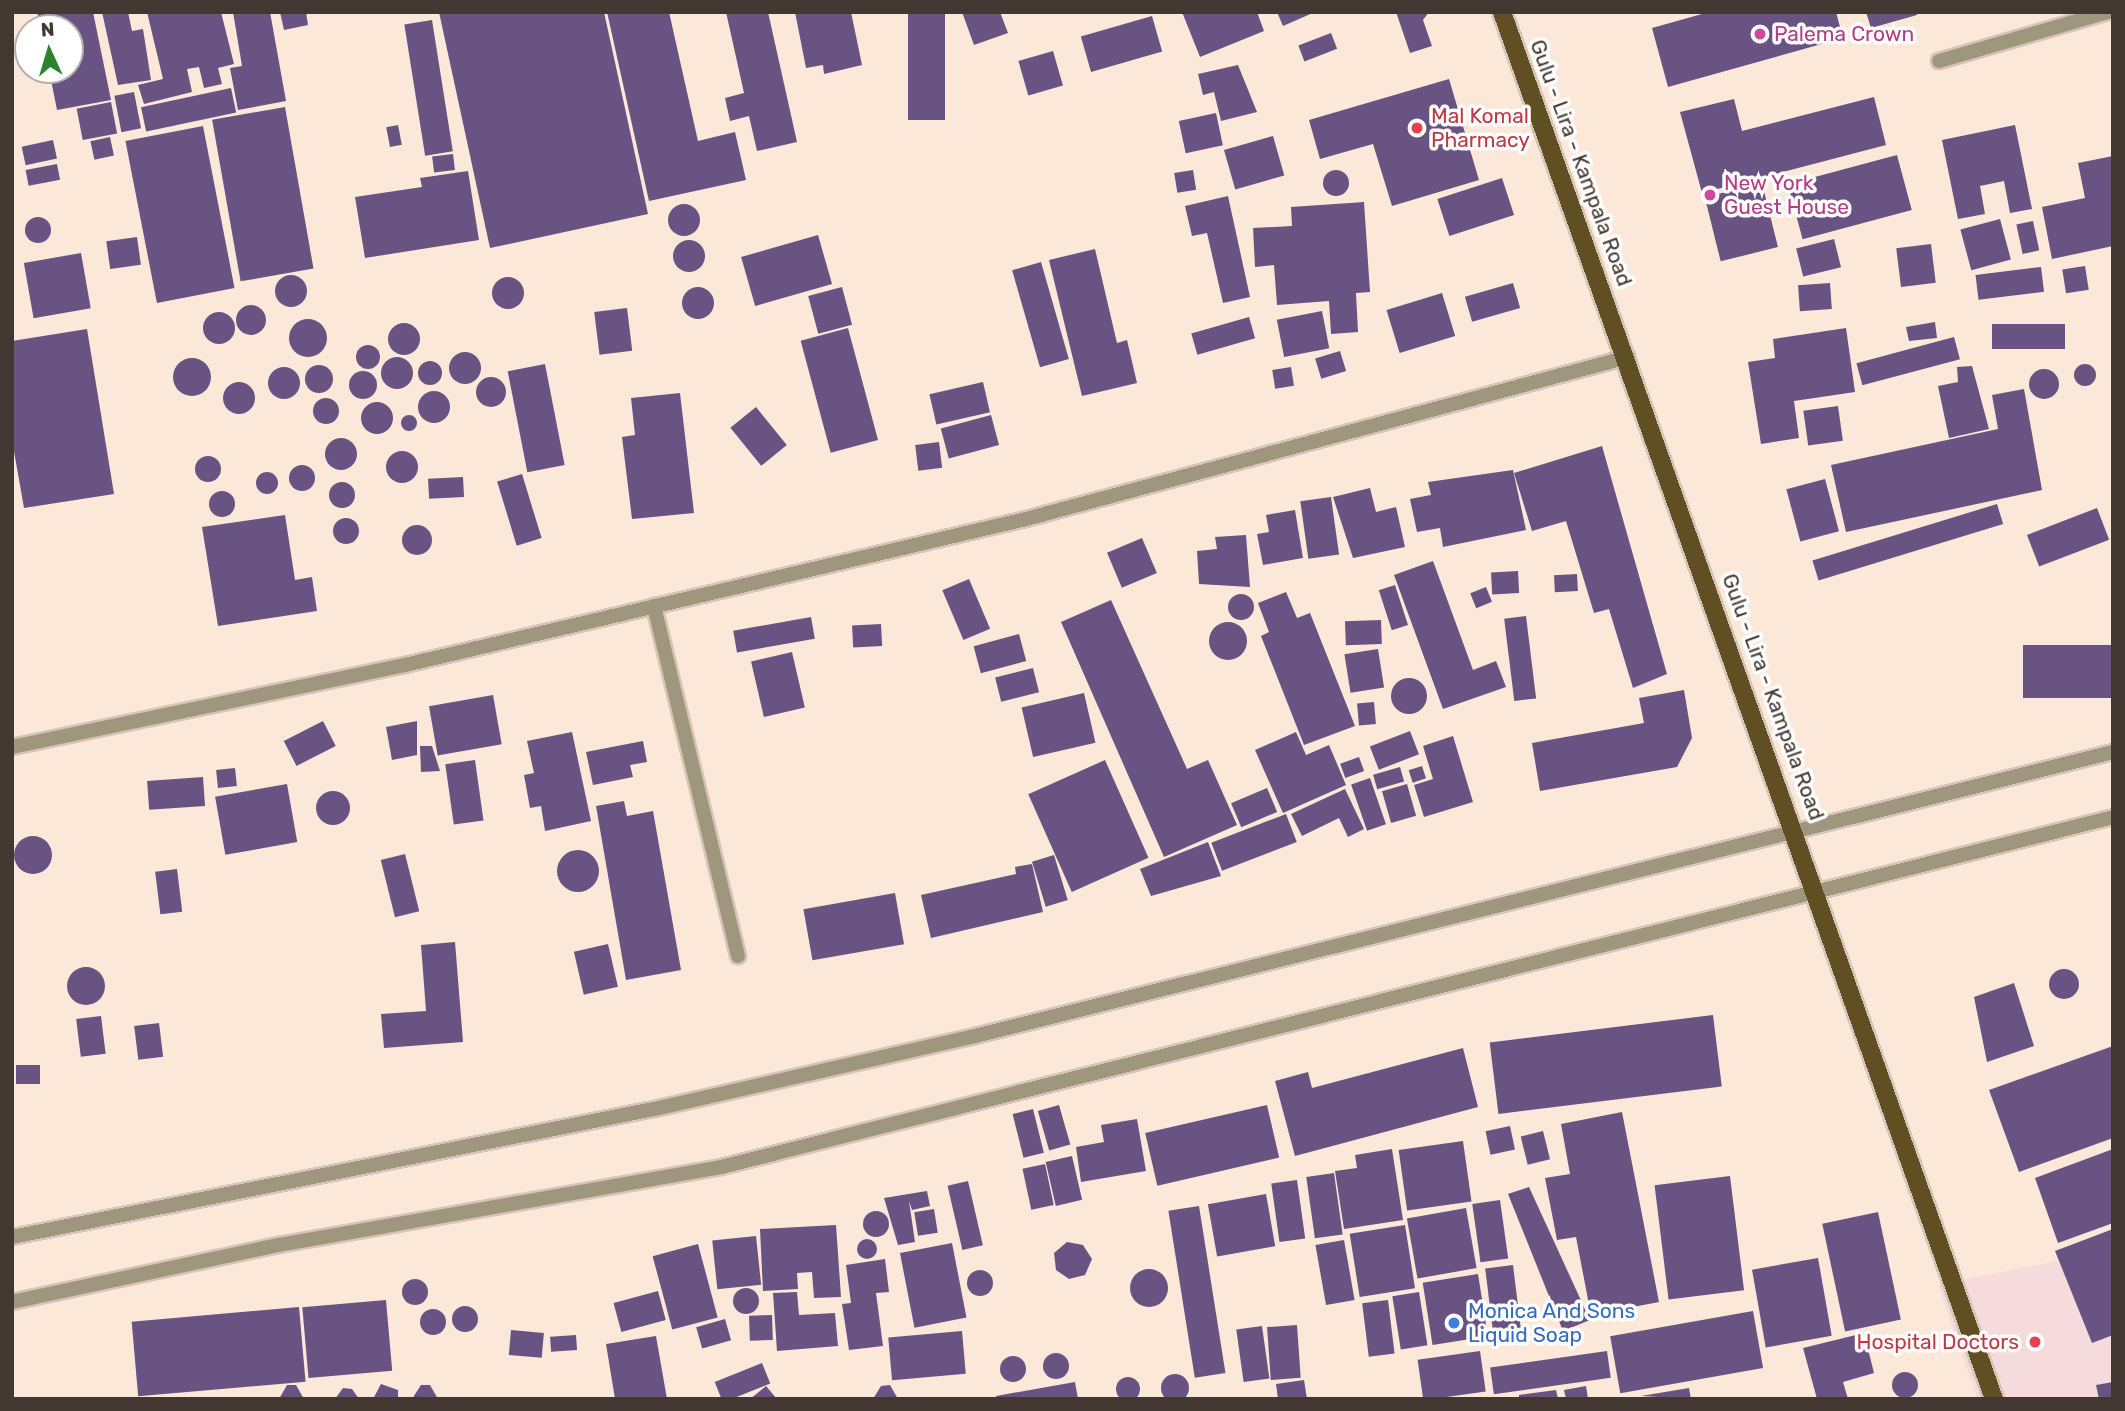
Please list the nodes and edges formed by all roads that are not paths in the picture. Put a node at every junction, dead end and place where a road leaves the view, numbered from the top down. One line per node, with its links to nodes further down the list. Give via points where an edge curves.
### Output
1 (1502, 12): 4 (main road, Gulu - Lira - Kampala Road)
2 (2108, 12): 3 (street)
3 (1940, 61)
4 (1628, 357): 5 (street, via 1026,519); 9 (main road, Gulu - Lira - Kampala Road)
5 (654, 607): 6 (street); 11 (street)
6 (12, 747)
7 (2113, 752): 9 (street)
8 (2113, 817): 10 (street)
9 (1797, 831): 10 (main road, Gulu - Lira - Kampala Road); 12 (street, via 971,1037 654,1109)
10 (1819, 891): 13 (street, via 721,1167 279,1245); 14 (main road, Gulu - Lira - Kampala Road)
11 (738, 956)
12 (12, 1237)
13 (12, 1302)
14 (1994, 1399)

